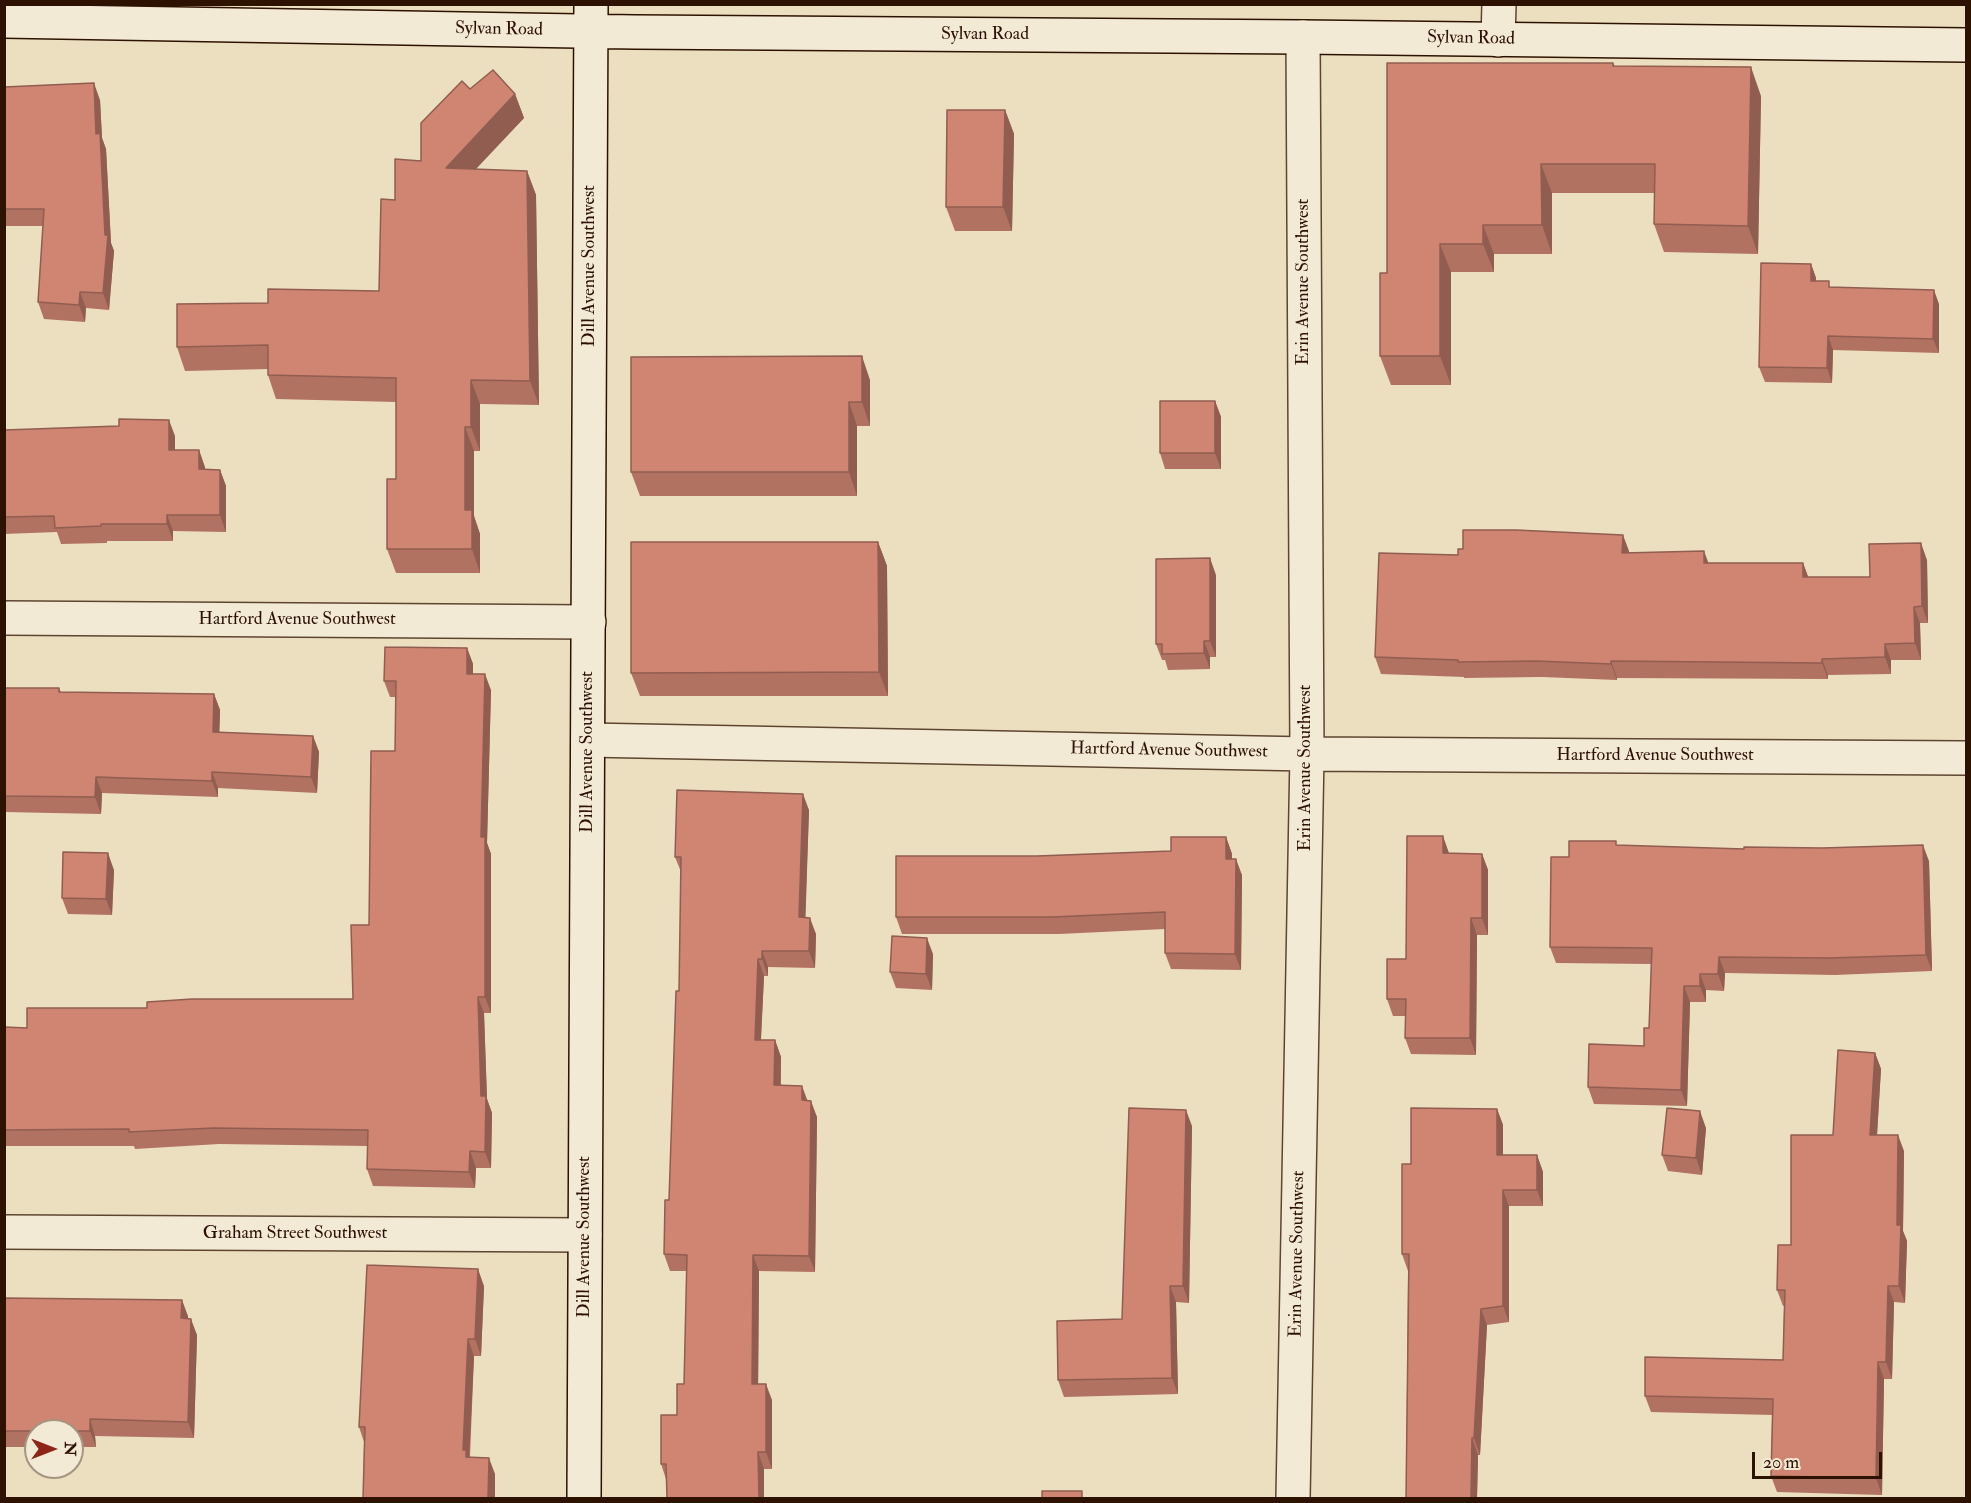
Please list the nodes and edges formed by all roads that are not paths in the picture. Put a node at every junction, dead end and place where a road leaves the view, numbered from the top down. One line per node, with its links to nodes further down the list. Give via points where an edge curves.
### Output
1 (1499, 4): 5 (street)
2 (591, 18): 3 (street, Sylvan Road); 4 (street, Sylvan Road); 8 (street, Dill Avenue Southwest)
3 (4, 21)
4 (1303, 37): 5 (street, Sylvan Road); 10 (street, Erin Avenue Southwest)
5 (1498, 39): 6 (street, Sylvan Road)
6 (1966, 45)
7 (4, 618): 8 (street, Hartford Avenue Southwest)
8 (589, 622): 9 (street, Dill Avenue Southwest)
9 (588, 741): 10 (street, Hartford Avenue Southwest); 13 (street, Dill Avenue Southwest)
10 (1307, 754): 11 (street, Hartford Avenue Southwest); 15 (street, Erin Avenue Southwest)
11 (1966, 758)
12 (4, 1232): 13 (street, Graham Street Southwest)
13 (585, 1235): 14 (street, Dill Avenue Southwest)
14 (584, 1498)
15 (1293, 1498)

